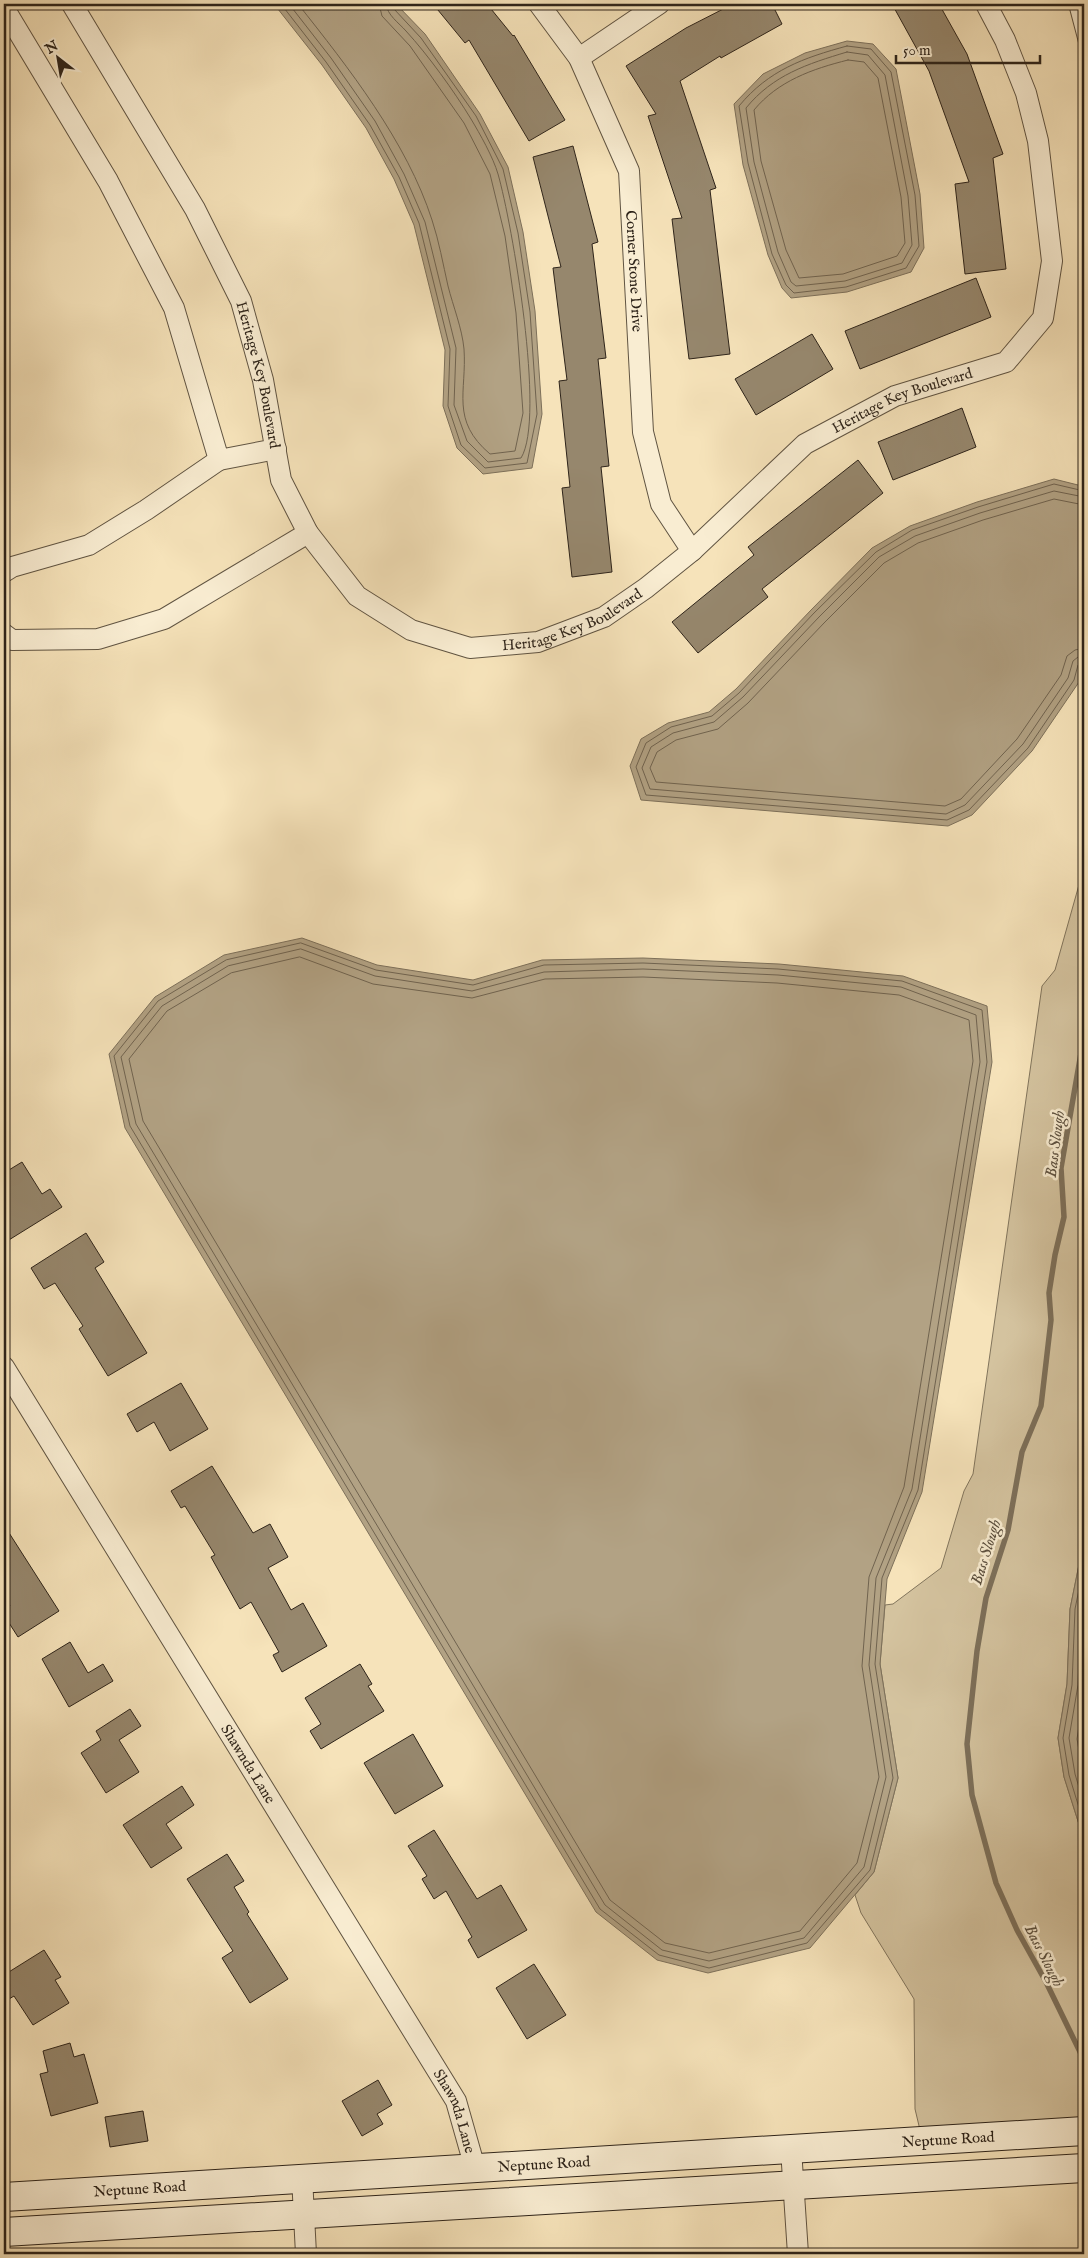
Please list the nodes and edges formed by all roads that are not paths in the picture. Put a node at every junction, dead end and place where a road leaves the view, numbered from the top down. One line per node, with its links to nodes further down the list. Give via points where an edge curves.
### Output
1 (72, 4): 9 (street, Heritage Key Boulevard, via 195,209 241,301 263,380)
2 (539, 4): 8 (street, Corner Stone Drive)
3 (659, 4): 8 (street)
4 (986, 4): 12 (street, Heritage Key Boulevard, via 1005,40 1026,93 1038,141 1052,261 1043,318 1006,362 895,396 805,444)
5 (1074, 4): 7 (lane)
6 (4, 8): 10 (street, via 108,181 174,308)
7 (1084, 42)
8 (579, 58): 12 (street, Corner Stone Drive, via 629,171 643,432 661,504)
9 (276, 449): 10 (street); 11 (street, Heritage Key Boulevard, via 281,480)
10 (219, 460): 13 (street, via 88,545)
11 (308, 533): 12 (street, Heritage Key Boulevard, via 357,596 411,630 470,648 538,642 604,617); 14 (street, via 164,619 98,639 12,640)
12 (692, 550)
13 (4, 572)
14 (4, 634)
15 (4, 1367): 18 (street, Shawnda Lane, via 456,2101)
16 (1084, 2131): 17 (main road, Neptune Road)
17 (792, 2149): 18 (main road, Neptune Road); 21 (street)
18 (475, 2168): 20 (main road, Neptune Road)
19 (1084, 2168): 21 (main road)
20 (302, 2177): 22 (main road, Neptune Road); 23 (street)
21 (793, 2186): 23 (main road); 26 (street)
22 (4, 2197)
23 (304, 2215): 24 (main road); 25 (street)
24 (4, 2232)
25 (306, 2254)
26 (798, 2254)

